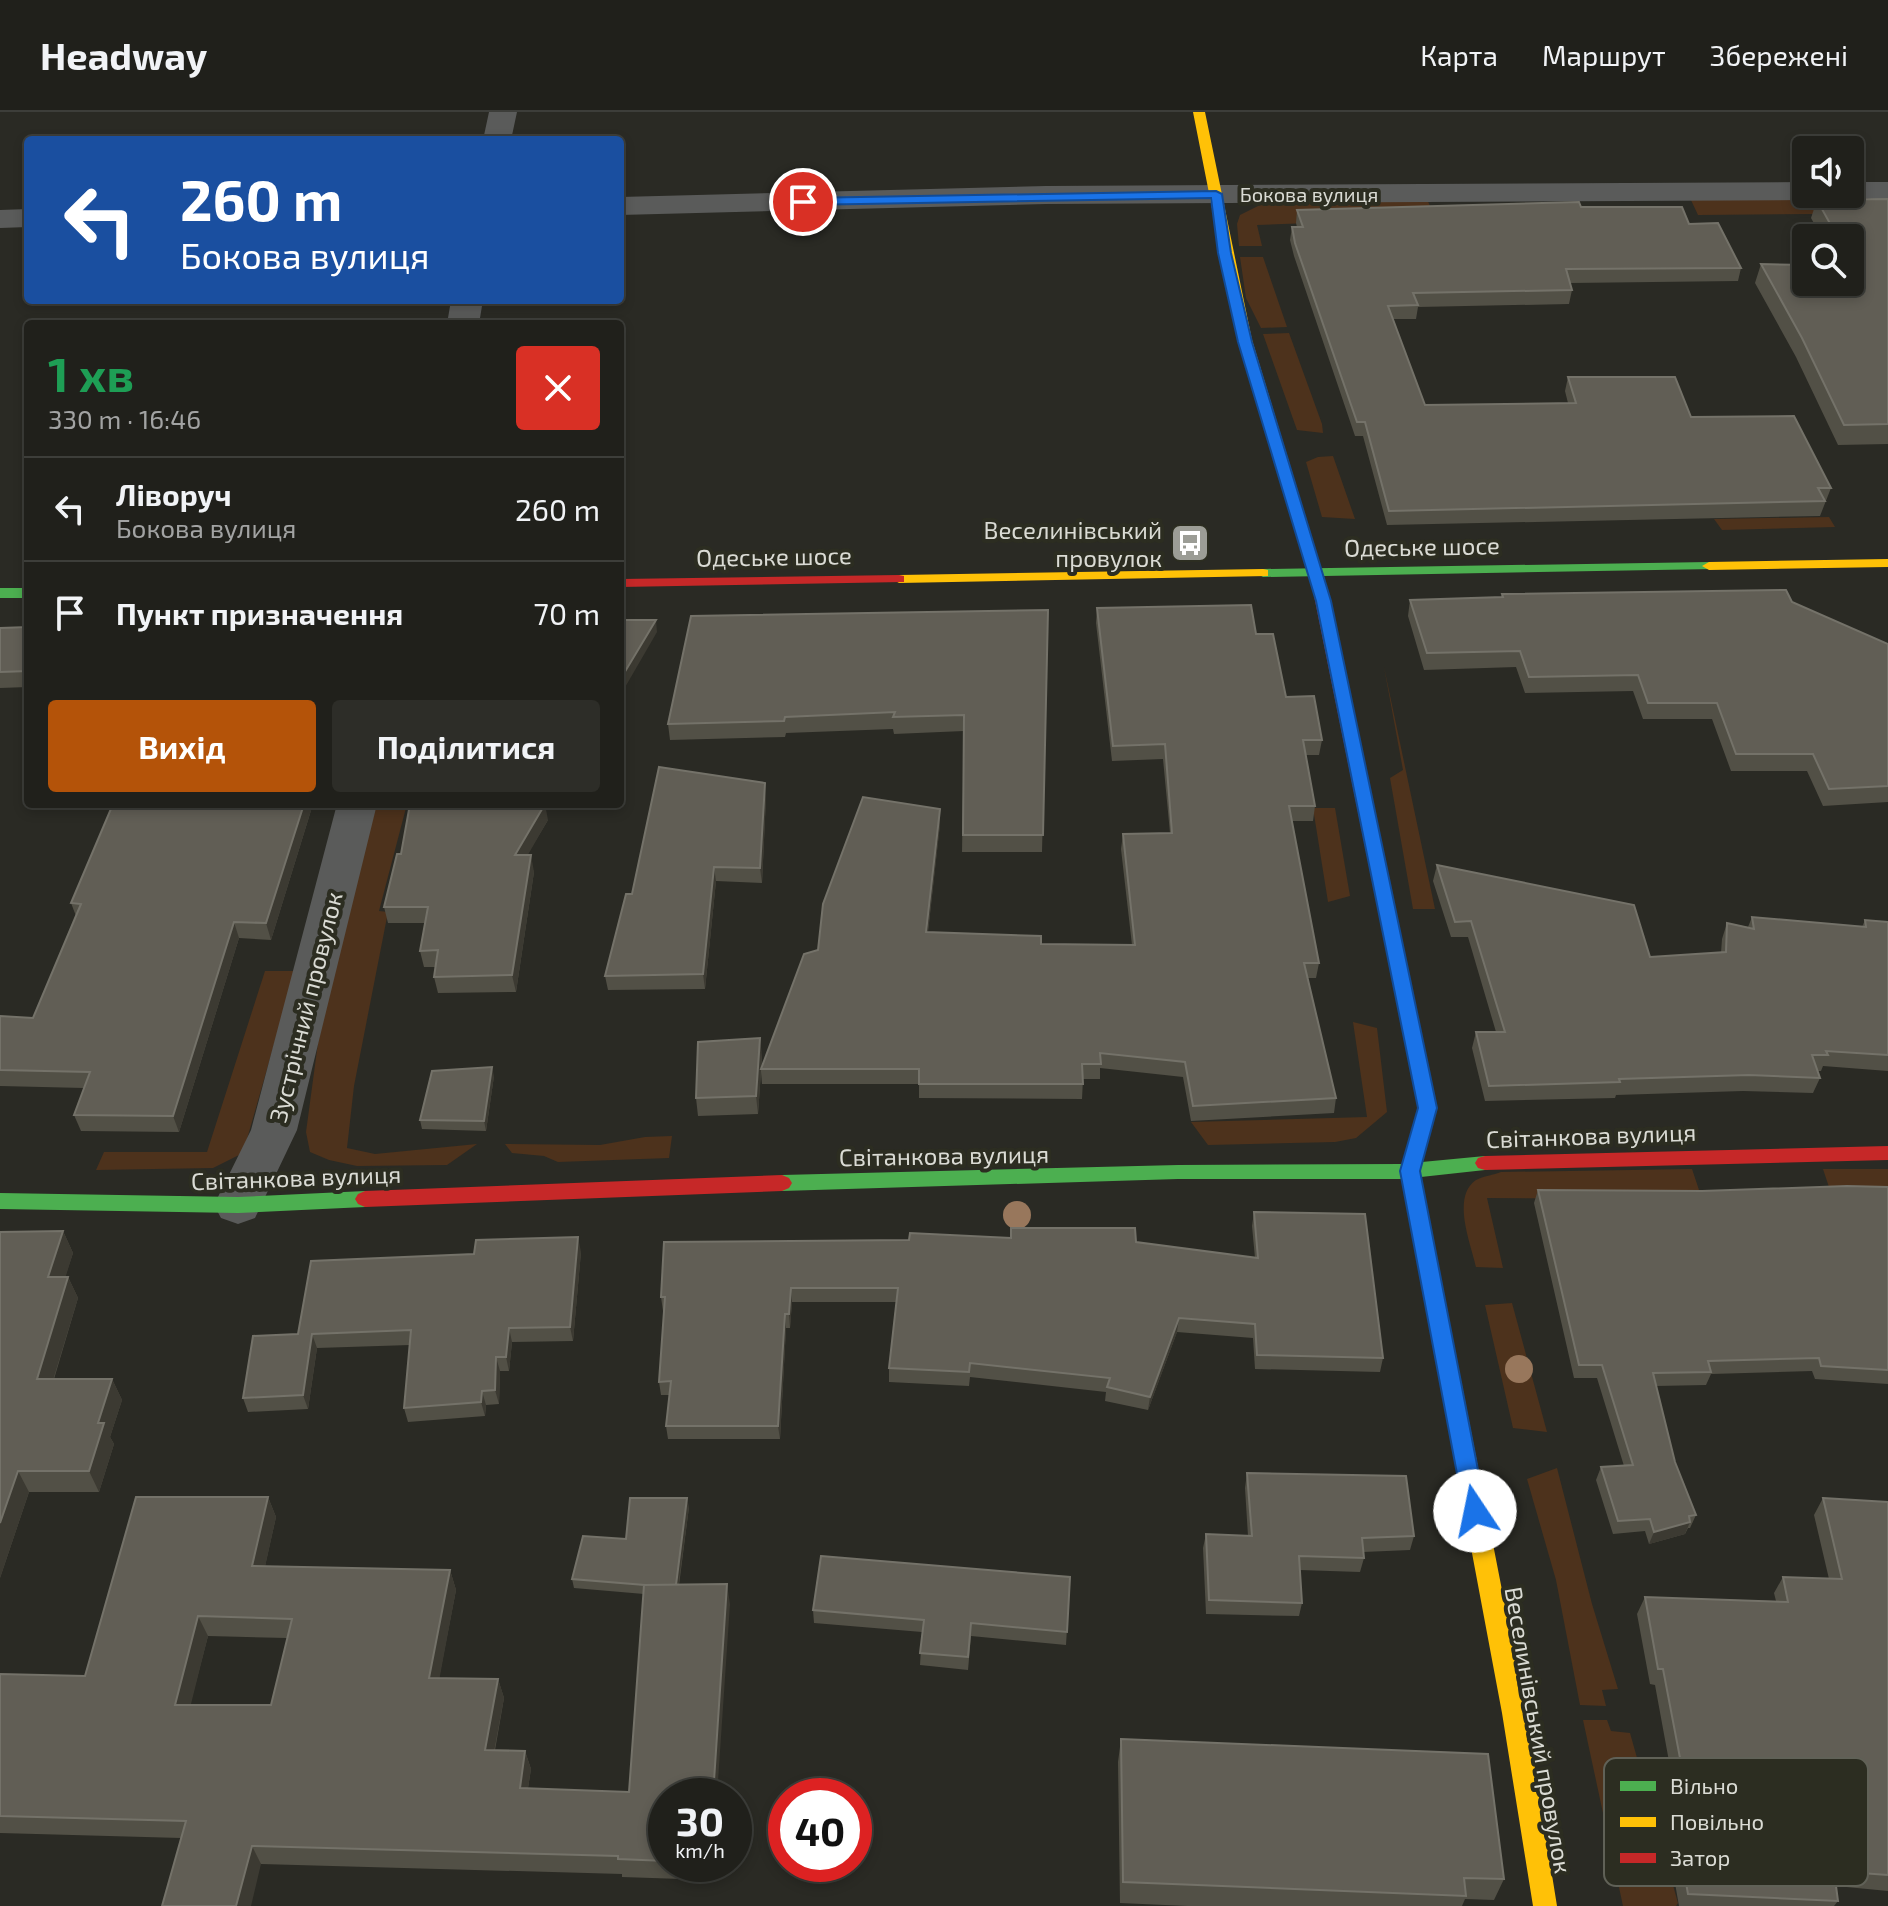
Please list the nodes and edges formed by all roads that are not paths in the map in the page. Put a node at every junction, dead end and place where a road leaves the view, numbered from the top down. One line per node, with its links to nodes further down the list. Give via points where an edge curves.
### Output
1 (503, 112): 3 (street)
2 (1199, 112): 7 (main road, Веселинівський провулок)
3 (498, 136)
4 (1792, 191): 7 (street, Бокова вулиця)
5 (1864, 191): 6 (street)
6 (1888, 191)
7 (1216, 194): 8 (street, Бокова вулиця); 12 (main road, Веселинівський провулок, via 1245,342)
8 (624, 206)
9 (24, 218): 10 (street)
10 (0, 219)
11 (1888, 563): 12 (main road, Одеське шосе)
12 (1316, 571): 13 (main road, Одеське шосе); 18 (main road, Веселинівський провулок, via 1427,1108)
13 (624, 583)
14 (0, 593): 15 (main road)
15 (24, 593)
16 (356, 808): 20 (street, Зустрічний провулок, via 274,1130)
17 (1888, 1153): 18 (main road, Світанкова вулиця, via 1513,1160)
18 (1410, 1171): 20 (main road, Світанкова вулиця, via 688,1185); 21 (main road, Веселинівський провулок, via 1514,1713)
19 (0, 1201): 20 (main road, Світанкова вулиця)
20 (238, 1205)
21 (1545, 1906)

